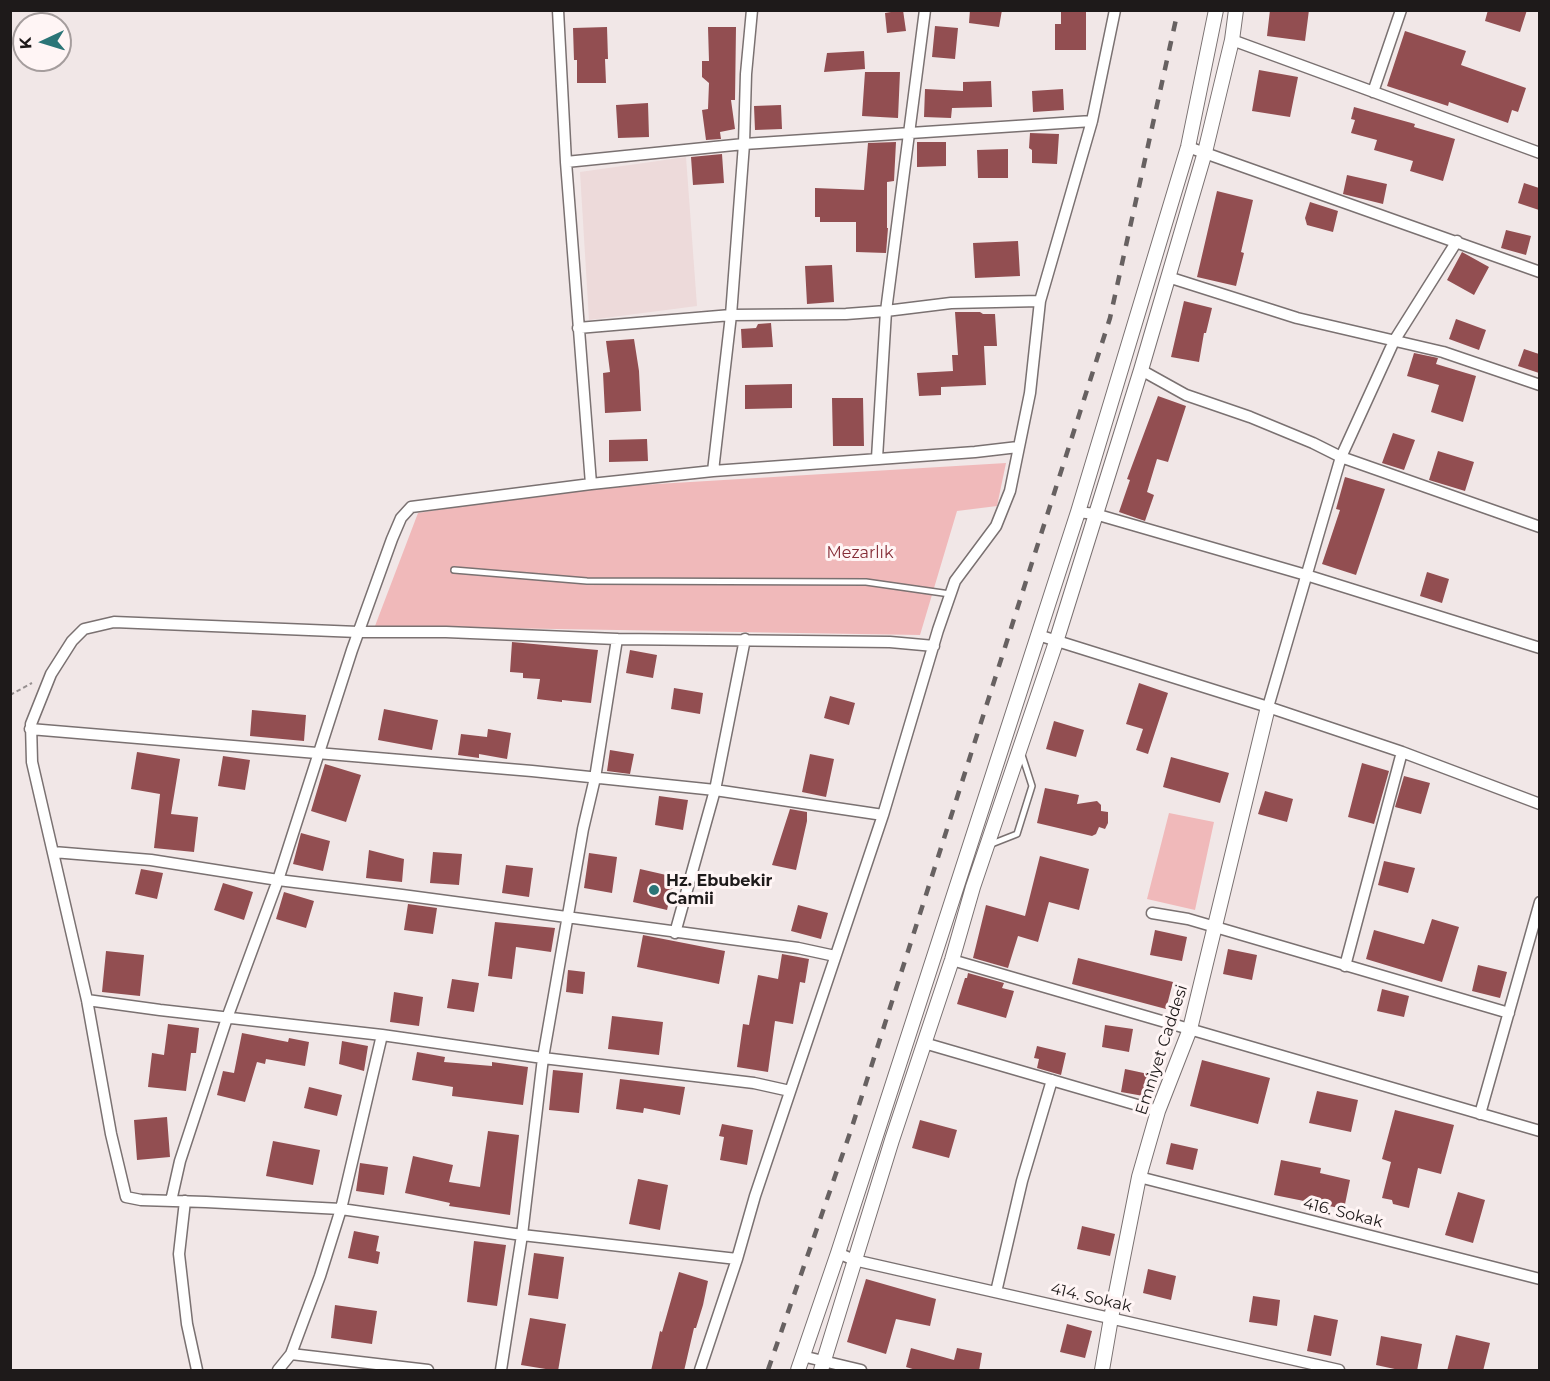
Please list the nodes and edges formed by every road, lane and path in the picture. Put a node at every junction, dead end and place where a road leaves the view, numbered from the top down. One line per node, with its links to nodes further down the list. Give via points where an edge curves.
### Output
1 (558, 10): 16 (street)
2 (752, 10): 12 (street)
3 (925, 10): 11 (street)
4 (1115, 10): 10 (street)
5 (1216, 10): 13 (street)
6 (1236, 10): 8 (street)
7 (1401, 10): 9 (street)
8 (1232, 40): 9 (street); 14 (street)
9 (1372, 92): 15 (street)
10 (1092, 121): 11 (street); 20 (street)
11 (908, 132): 12 (street); 21 (street)
12 (744, 144): 16 (street); 22 (street)
13 (1188, 147): 14 (street); 32 (street)
14 (1205, 152): 17 (street); 19 (street)
15 (1539, 153)
16 (566, 162): 23 (street)
17 (1457, 241): 18 (street); 24 (street)
18 (1539, 272)
19 (1168, 277): 24 (street, via 1297,318); 25 (street)
20 (1040, 301): 21 (street, via 951,303); 27 (street, via 1030,393)
21 (886, 311): 22 (street); 29 (street)
22 (731, 315): 23 (street); 30 (street)
23 (578, 327): 31 (street)
24 (1394, 341): 26 (street, via 1443,352); 28 (street)
25 (1140, 370): 28 (street, via 1186,395); 33 (street)
26 (1539, 385)
27 (1018, 447): 29 (street); 37 (street, via 1010,491 996,526 955,581)
28 (1341, 456): 34 (street); 36 (street)
29 (877, 458): 30 (street)
30 (713, 471): 31 (street)
31 (591, 484): 38 (street, via 411,507 392,539)
32 (1078, 512): 33 (street); 39 (street)
33 (1095, 514): 36 (street); 42 (street)
34 (1539, 527)
35 (454, 570): 37 (lane, via 587,581 866,582)
36 (1306, 575): 44 (street); 47 (street)
37 (950, 594): 43 (street)
38 (358, 632): 40 (street); 45 (street, via 114,622 84,629); 50 (street)
39 (1038, 635): 42 (street); 84 (street)
40 (617, 639): 41 (street); 52 (street)
41 (745, 639): 43 (street); 53 (street)
42 (1056, 642): 47 (street); 49 (street)
43 (934, 646): 55 (street)
44 (1539, 648)
45 (51, 674): 46 (path); 48 (street)
46 (10, 695)
47 (1268, 707): 51 (street); 62 (street, Emniyet Caddesi)
48 (30, 729): 50 (street); 57 (street, via 32,762)
49 (1020, 749): 56 (street); 56 (lane, via 1032,786 1017,834)
50 (317, 752): 52 (street); 58 (street)
51 (1402, 752): 54 (street); 66 (street)
52 (595, 778): 53 (street); 61 (street)
53 (715, 790): 55 (street); 63 (street)
54 (1539, 804)
55 (883, 814): 64 (street)
56 (987, 846): 65 (street)
57 (53, 852): 58 (street, via 151,860); 67 (street)
58 (278, 880): 61 (street); 69 (street)
59 (1539, 903): 68 (street)
60 (1152, 913): 62 (street)
61 (566, 918): 63 (street); 73 (street)
62 (1216, 928): 66 (street); 70 (street, Emniyet Caddesi)
63 (675, 933): 64 (street)
64 (835, 956): 75 (street)
65 (952, 960): 70 (street); 72 (street)
66 (1345, 966): 68 (street)
67 (87, 1000): 69 (street); 80 (street, via 126,1197)
68 (1509, 1013): 77 (street)
69 (227, 1018): 71 (street); 80 (street, via 180,1161)
70 (1190, 1029): 76 (street, Emniyet Caddesi); 77 (street)
71 (382, 1035): 73 (street); 82 (street)
72 (924, 1043): 74 (street); 86 (street)
73 (543, 1058): 75 (street, via 754,1083); 83 (street)
74 (1052, 1080): 76 (street); 88 (street, via 1022,1181)
75 (789, 1091): 85 (street)
76 (1158, 1111): 79 (street, Emniyet Caddesi)
77 (1480, 1114): 78 (street)
78 (1539, 1131)
79 (1139, 1177): 87 (street, 416. Sokak); 89 (street, Emniyet Caddesi)
80 (171, 1201): 81 (street)
81 (185, 1201): 82 (street); 93 (street, via 179,1254)
82 (341, 1209): 83 (street); 90 (street)
83 (522, 1235): 85 (street); 96 (street)
84 (838, 1253): 86 (street, 414. Sokak); 91 (street)
85 (737, 1259): 97 (street)
86 (854, 1260): 88 (street, 414. Sokak); 92 (street)
87 (1539, 1279)
88 (996, 1292): 89 (street, 414. Sokak)
89 (1111, 1318): 100 (street, Emniyet Caddesi); 101 (street, 414. Sokak)
90 (291, 1354): 94 (street); 95 (street)
91 (802, 1356): 92 (street); 98 (street)
92 (822, 1366): 99 (street)
93 (197, 1371)
94 (278, 1371)
95 (429, 1371)
96 (501, 1371)
97 (700, 1371)
98 (798, 1371)
99 (861, 1371)
100 (1102, 1371)
101 (1339, 1371)

